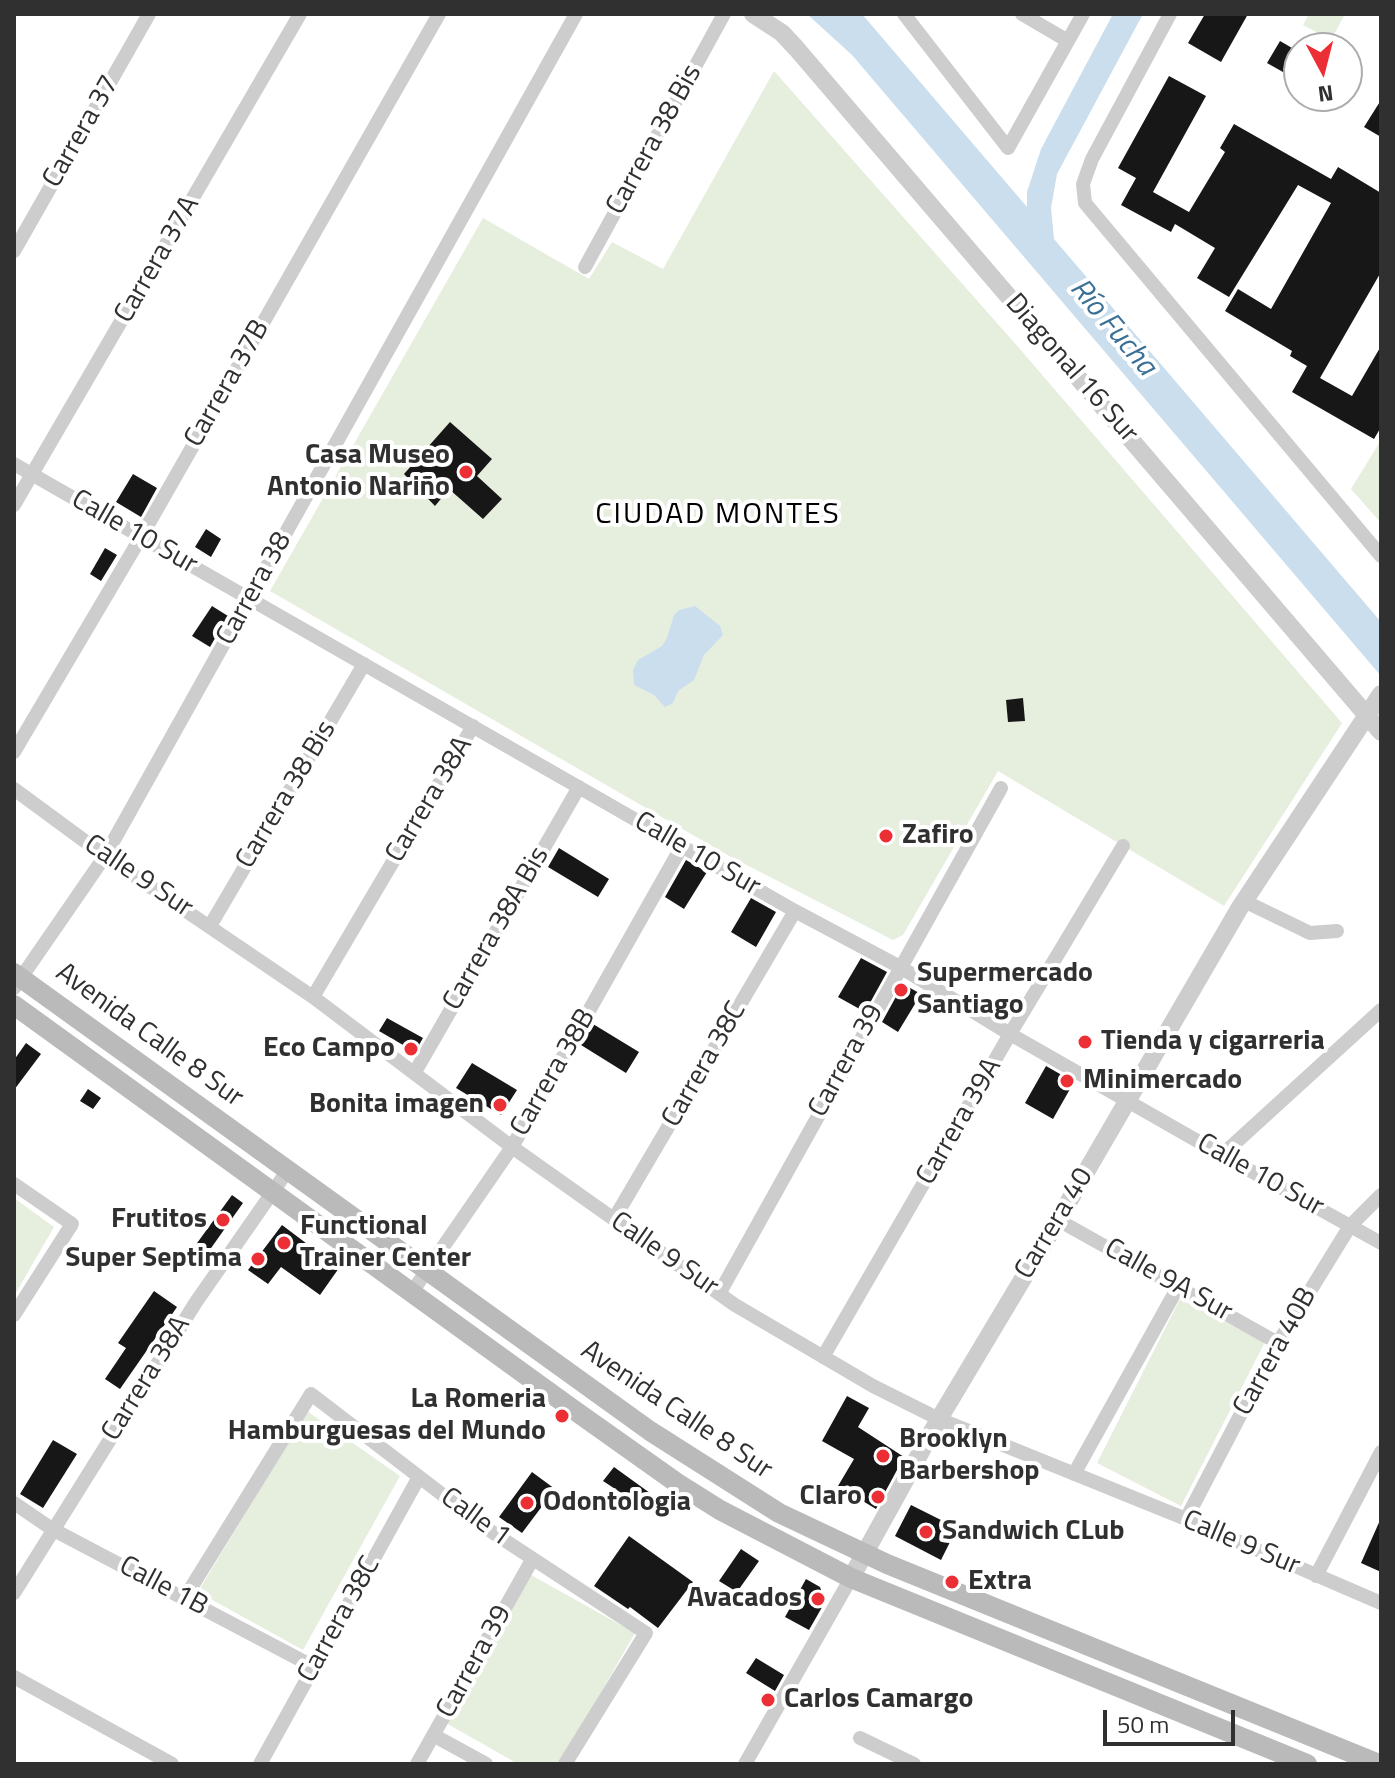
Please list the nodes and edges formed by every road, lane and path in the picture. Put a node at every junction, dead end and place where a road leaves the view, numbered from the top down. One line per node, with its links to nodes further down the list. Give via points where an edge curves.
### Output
1 (149, 14): 12 (street, Carrera 37)
2 (300, 14): 15 (street, Carrera 37A)
3 (439, 14): 17 (street, Carrera 37B)
4 (576, 14): 19 (street, Carrera 38)
5 (724, 14): 13 (street, Carrera 38 Bis)
6 (753, 14): 22 (street, Diagonal 16 Sur, via 796,48)
7 (904, 14): 11 (street, via 1008,148)
8 (1022, 14): 11 (street)
9 (1083, 14): 11 (street)
10 (1170, 14): 18 (street, via 1092,159 1083,184 1085,203)
11 (1068, 41)
12 (14, 251)
13 (585, 267)
14 (14, 464): 15 (street, Calle 10 Sur)
15 (31, 474): 16 (street, Carrera 37A); 17 (street, Calle 10 Sur)
16 (14, 505)
17 (141, 537): 19 (street, Calle 10 Sur); 25 (street, Carrera 37B)
18 (1381, 556)
19 (250, 599): 20 (street, Calle 10 Sur); 31 (street, Carrera 38)
20 (364, 664): 23 (street, Calle 10 Sur); 34 (street, Carrera 38 Bis)
21 (1379, 696): 22 (street, Carrera 40)
22 (1367, 715): 24 (street, Diagonal 16 Sur); 32 (street, Carrera 40)
23 (473, 726): 26 (street, Calle 10 Sur); 38 (street, Carrera 38A)
24 (1381, 732)
25 (14, 752)
26 (579, 787): 29 (street, Calle 10 Sur); 42 (street, Carrera 38A Bis)
27 (1001, 788): 36 (street, Carrera 39)
28 (14, 789): 31 (street, Calle 9 Sur)
29 (682, 846): 33 (street, Calle 10 Sur); 44 (street, Carrera 38B)
30 (1123, 846): 41 (street, Carrera 39A)
31 (105, 856): 34 (street, Calle 9 Sur); 37 (street, Carrera 38)
32 (1244, 901): 35 (street, via 1310,933); 43 (street, Carrera 40)
33 (795, 911): 36 (street, Calle 10 Sur); 50 (street, Carrera 38C)
34 (210, 926): 38 (street, Calle 9 Sur)
35 (1337, 931)
36 (900, 967): 41 (street, Calle 10 Sur); 57 (street, Carrera 39)
37 (16, 980): 46 (main road, Avenida Calle 8 Sur)
38 (313, 997): 42 (street, Calle 9 Sur)
39 (14, 1005): 48 (main road, Avenida Calle 8 Sur)
40 (1381, 1010): 45 (street)
41 (1010, 1034): 43 (street, Calle 10 Sur); 60 (street, Carrera 39A)
42 (415, 1072): 44 (street, Calle 9 Sur)
43 (1129, 1101): 45 (street, Calle 10 Sur); 51 (street, Carrera 40)
44 (512, 1147): 50 (street, Calle 9 Sur); 54 (street, Carrera 38B)
45 (1222, 1155): 52 (street, Calle 10 Sur)
46 (288, 1170): 48 (street, Carrera 38A); 54 (main road, Avenida Calle 8 Sur)
47 (14, 1184): 58 (street, via 72,1224)
48 (271, 1191): 56 (main road, Avenida Calle 8 Sur); 67 (street, Carrera 38A)
49 (1381, 1195): 52 (street, Carrera 40B)
50 (614, 1219): 57 (street, Calle 9 Sur)
51 (1058, 1220): 55 (street, Calle 9A Sur); 61 (street, Carrera 40)
52 (1350, 1226): 53 (street, Calle 10 Sur); 59 (street, Carrera 40B)
53 (1381, 1243)
54 (427, 1271): 56 (street, Carrera 38B); 68 (main road, Avenida Calle 8 Sur, via 708,1470 779,1513)
55 (1178, 1287): 59 (street, Calle 9A Sur); 63 (street)
56 (412, 1292): 71 (main road, Avenida Calle 8 Sur, via 677,1483)
57 (719, 1294): 60 (street, Calle 9 Sur)
58 (14, 1315)
59 (1278, 1343): 66 (street, Carrera 40B)
60 (823, 1357): 61 (street, Calle 9 Sur)
61 (939, 1419): 63 (street, Calle 9 Sur); 68 (street, Carrera 40)
62 (1381, 1452): 70 (street)
63 (1074, 1474): 66 (street, Calle 9 Sur)
64 (419, 1477): 69 (street, Calle 1); 73 (street, Calle 1, via 311,1394); 75 (street, Carrera 38C)
65 (14, 1503): 67 (street, Calle 1B)
66 (1186, 1519): 70 (street, Calle 9 Sur)
67 (52, 1529): 72 (street, Carrera 38A); 73 (street, Calle 1B)
68 (864, 1554): 71 (street, Carrera 40); 87 (main road, Avenida Calle 8 Sur)
69 (532, 1560): 77 (street, Carrera 39); 83 (street, Calle 1, via 646,1633)
70 (1316, 1576): 74 (street, Calle 9 Sur)
71 (851, 1578): 84 (street, Carrera 40); 86 (main road, Avenida Calle 8 Sur)
72 (14, 1593)
73 (184, 1599): 75 (street, Calle 1B)
74 (1381, 1603)
75 (314, 1667): 80 (street, Carrera 38C)
76 (14, 1677): 79 (street)
77 (433, 1735): 81 (street, Carrera 39); 82 (street)
78 (860, 1738): 85 (street)
79 (172, 1764)
80 (260, 1764)
81 (417, 1764)
82 (486, 1764)
83 (565, 1764)
84 (745, 1764)
85 (914, 1764)
86 (1307, 1764)
87 (1379, 1764)

